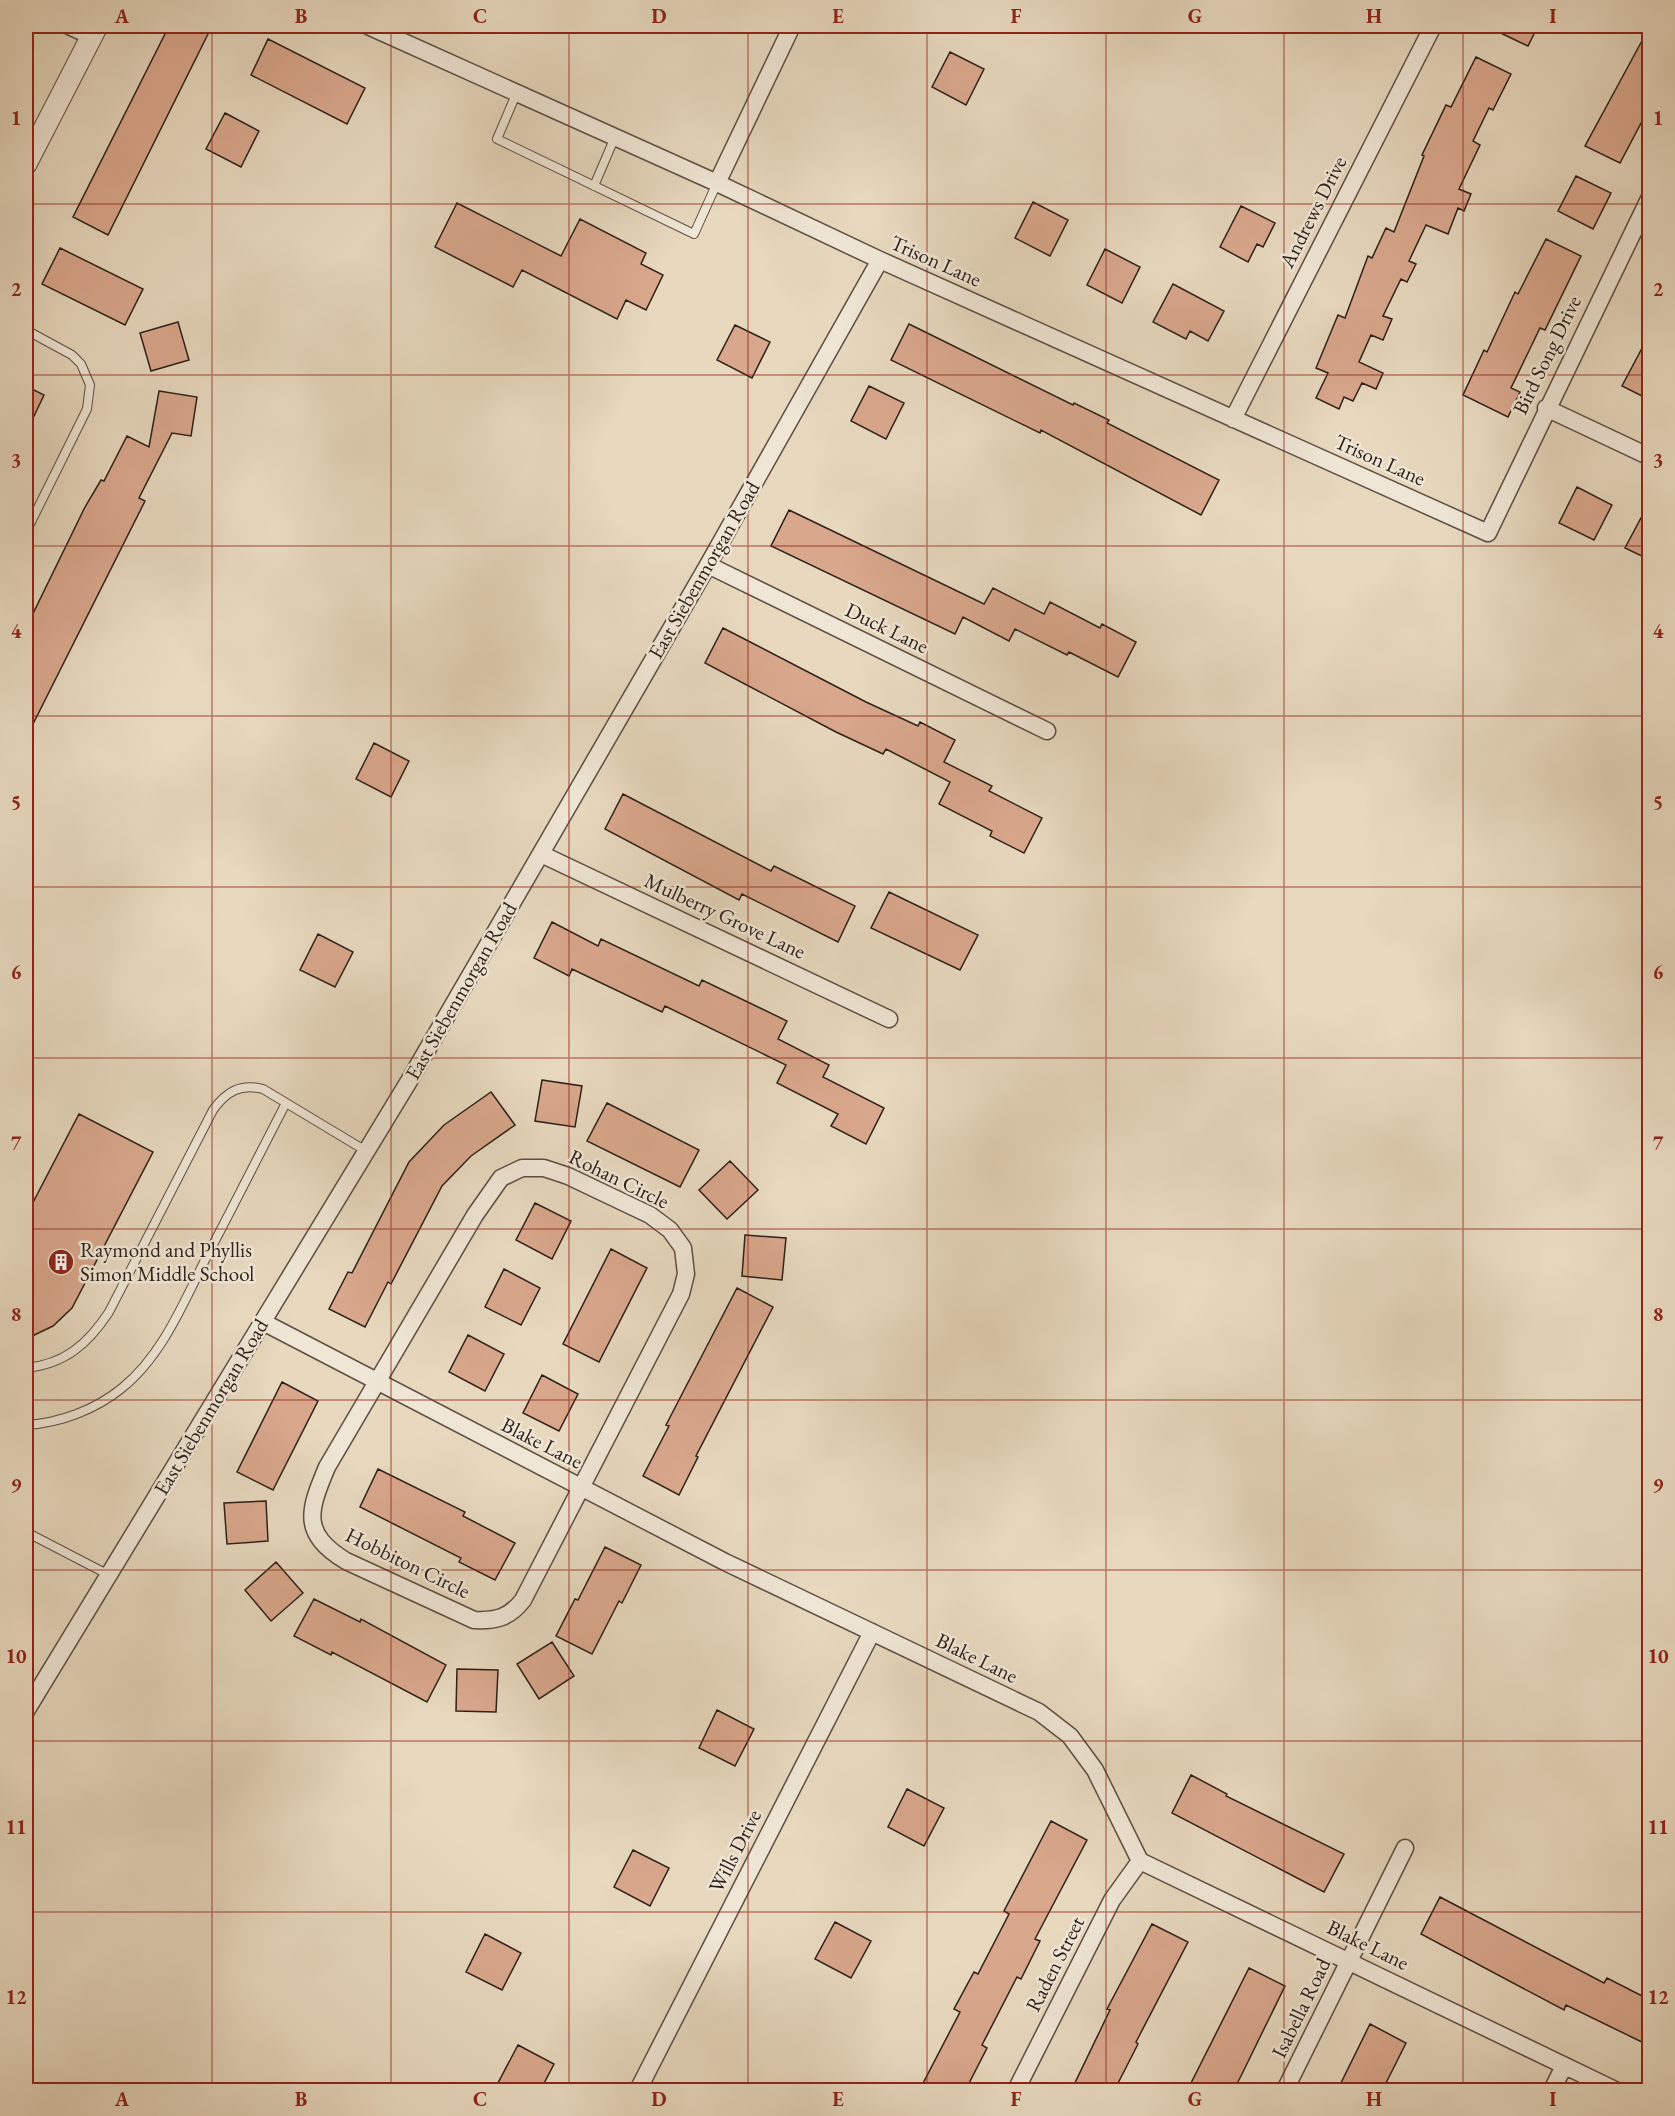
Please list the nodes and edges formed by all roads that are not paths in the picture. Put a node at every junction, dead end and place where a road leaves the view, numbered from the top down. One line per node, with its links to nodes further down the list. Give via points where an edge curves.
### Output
1 (69, 26): 5 (street)
2 (368, 26): 6 (street, Trison Lane)
3 (792, 26): 9 (street)
4 (1433, 26): 15 (street, Andrews Drive)
5 (94, 31): 8 (street)
6 (517, 93): 7 (street, Trison Lane); 10 (lane, via 497,139)
7 (615, 137): 9 (street, Trison Lane); 10 (lane)
8 (26, 164)
9 (717, 183): 10 (lane, via 694,234); 12 (street, Trison Lane)
10 (594, 186)
11 (1650, 197): 14 (street, Bird Song Drive)
12 (880, 260): 15 (street, Trison Lane); 19 (street, East Siebenmorgan Road)
13 (26, 330): 17 (lane, via 72,355 81,364 90,385 87,409)
14 (1546, 408): 16 (street); 18 (street, Bird Song Drive)
15 (1233, 419): 18 (street, Trison Lane)
16 (1650, 457)
17 (26, 532)
18 (1488, 533)
19 (708, 565): 20 (street, Duck Lane); 21 (street, East Siebenmorgan Road)
20 (1047, 731)
21 (541, 854): 22 (street, Mulberry Grove Lane); 24 (street, East Siebenmorgan Road)
22 (889, 1019)
23 (286, 1103): 24 (lane); 26 (lane, via 253,1086 234,1089 219,1101 102,1323 75,1352 49,1364); 28 (lane, via 173,1322 139,1372 101,1403 74,1415)
24 (366, 1151): 25 (street, East Siebenmorgan Road)
25 (263, 1322): 27 (street, Blake Lane); 31 (street, East Siebenmorgan Road)
26 (26, 1368)
27 (376, 1382): 29 (street, Blake Lane); 29 (street, Hobbiton Circle, via 327,1467 311,1505 315,1531 327,1550 346,1561 474,1620 493,1621 511,1614 523,1600); 29 (street, Rohan Circle, via 501,1178 522,1168 544,1168 650,1215 670,1230 683,1248 686,1274 681,1294)
28 (26, 1425)
29 (582, 1488): 32 (street, Blake Lane)
30 (26, 1532): 31 (lane)
31 (109, 1575): 33 (street, East Siebenmorgan Road)
32 (872, 1632): 35 (street, Blake Lane, via 1039,1712 1070,1736 1095,1770); 38 (street, Wills Drive)
33 (26, 1712)
34 (1405, 1848): 36 (street, Isabella Road)
35 (1140, 1862): 36 (street, Blake Lane); 39 (street, Raden Street, via 1112,1900)
36 (1350, 1961): 37 (street, Blake Lane); 40 (street, Isabella Road)
37 (1564, 2066): 41 (street); 42 (street, Blake Lane)
38 (638, 2091)
39 (1016, 2091)
40 (1285, 2091)
41 (1552, 2091)
42 (1615, 2091)

